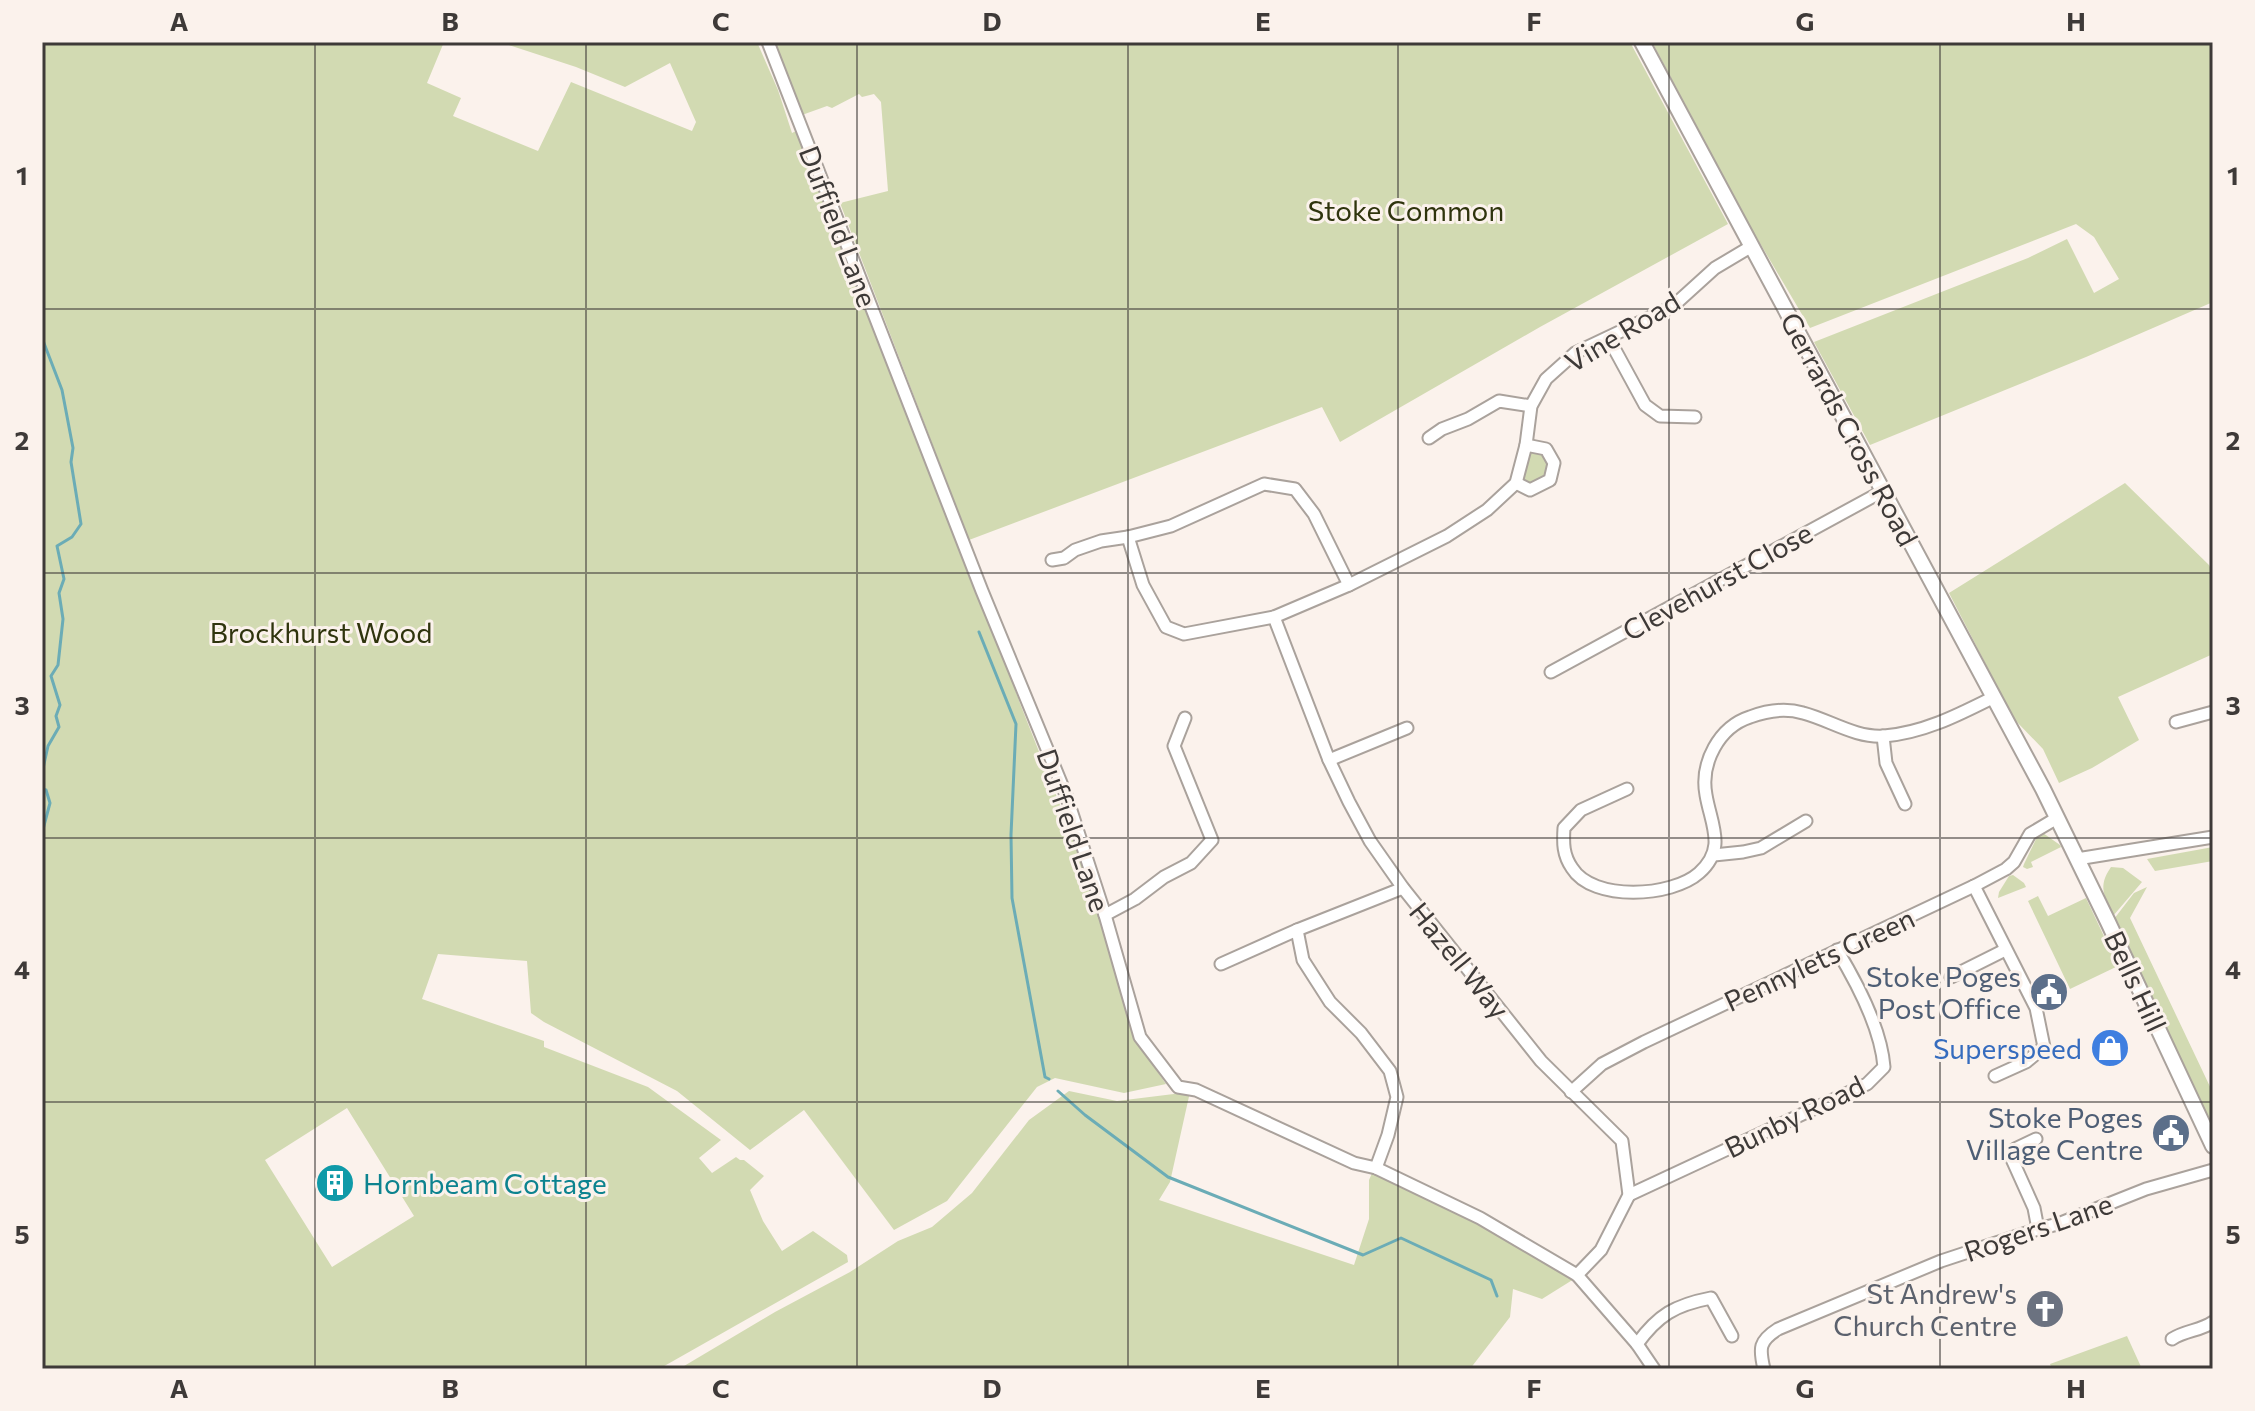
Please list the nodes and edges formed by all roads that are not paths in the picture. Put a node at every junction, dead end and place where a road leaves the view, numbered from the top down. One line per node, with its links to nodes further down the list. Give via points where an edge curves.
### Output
1 (768, 42): 32 (street, Duffield Lane, via 1066,795)
2 (1642, 42): 3 (main road, Gerrards Cross Road)
3 (1752, 246): 4 (street, Vine Road, via 1715,268 1672,307); 10 (main road, Gerrards Cross Road)
4 (1609, 339): 5 (street, Vine Road, via 1575,353 1546,379); 6 (street, via 1645,405 1660,416)
5 (1531, 406): 7 (street, via 1499,401); 8 (street, Vine Road)
6 (1695, 417)
7 (1429, 438)
8 (1526, 445): 9 (street, Vine Road); 9 (street, via 1546,449 1554,463 1550,480 1530,490)
9 (1516, 483): 13 (street, via 1447,536)
10 (1883, 491): 15 (street, Clevehurst Close); 16 (main road, Gerrards Cross Road)
11 (1128, 537): 12 (street); 13 (street, via 1171,526 1264,484 1295,489 1314,514); 14 (street, via 1143,585 1166,627 1184,634)
12 (1052, 560)
13 (1349, 585): 14 (street)
14 (1274, 617): 22 (street, Hazell Way)
15 (1551, 672)
16 (1992, 698): 21 (street, via 1937,725); 25 (main road, Gerrards Cross Road)
17 (2213, 712): 19 (street)
18 (1185, 718): 32 (street, via 1174,746 1212,840 1191,863)
19 (2176, 722)
20 (1407, 728): 22 (street)
21 (1883, 736): 24 (street, via 1886,763); 28 (street, via 1849,731 1801,712 1773,711 1746,718 1722,734 1708,761 1705,792 1715,830)
22 (1329, 760): 31 (street, Hazell Way, via 1370,841)
23 (1627, 789): 28 (street, via 1581,810 1564,828 1563,848 1573,871 1597,888 1634,894 1679,884 1698,874)
24 (1905, 804)
25 (2057, 818): 29 (main road, Bells Hill); 30 (street, Pennylets Green, via 2030,834 2006,869)
26 (1806, 821): 28 (street, via 1761,848)
27 (2213, 837): 29 (street)
28 (1714, 855)
29 (2077, 859): 41 (main road, Bells Hill)
30 (1974, 886): 34 (street, Pennylets Green); 35 (street)
31 (1403, 888): 33 (street); 39 (street, Hazell Way)
32 (1105, 915): 42 (street, Duffield Lane, via 1140,1037 1178,1087 1196,1090 1354,1163)
33 (1297, 930): 36 (street); 42 (street, via 1303,960 1330,1002 1390,1071 1397,1097)
34 (1837, 950): 39 (street, Pennylets Green, via 1602,1064); 44 (street, Bunby Road, via 1883,1047 1884,1067 1867,1084)
35 (2005, 950): 37 (street); 38 (street, via 2036,1008 2044,1047)
36 (1221, 964)
37 (1951, 977)
38 (1995, 1076)
39 (1571, 1092): 44 (street, Hazell Way, via 1622,1141)
40 (2036, 1139): 45 (street, via 2015,1149 2011,1157)
41 (2213, 1146)
42 (1376, 1168): 46 (street, Duffield Lane, via 1480,1218)
43 (2213, 1170): 45 (street, Rogers Lane)
44 (1629, 1195): 46 (street, via 1601,1250)
45 (2038, 1229): 54 (street, Rogers Lane, via 1941,1261 1778,1329 1761,1347)
46 (1577, 1275): 52 (street, Duffield Lane)
47 (1703, 1284): 48 (street)
48 (1711, 1298): 50 (street); 52 (street, via 1665,1313)
49 (2213, 1322): 51 (street)
50 (1732, 1336)
51 (2172, 1339)
52 (1637, 1344): 53 (street, Duffield Lane)
53 (1654, 1369)
54 (1764, 1369)

